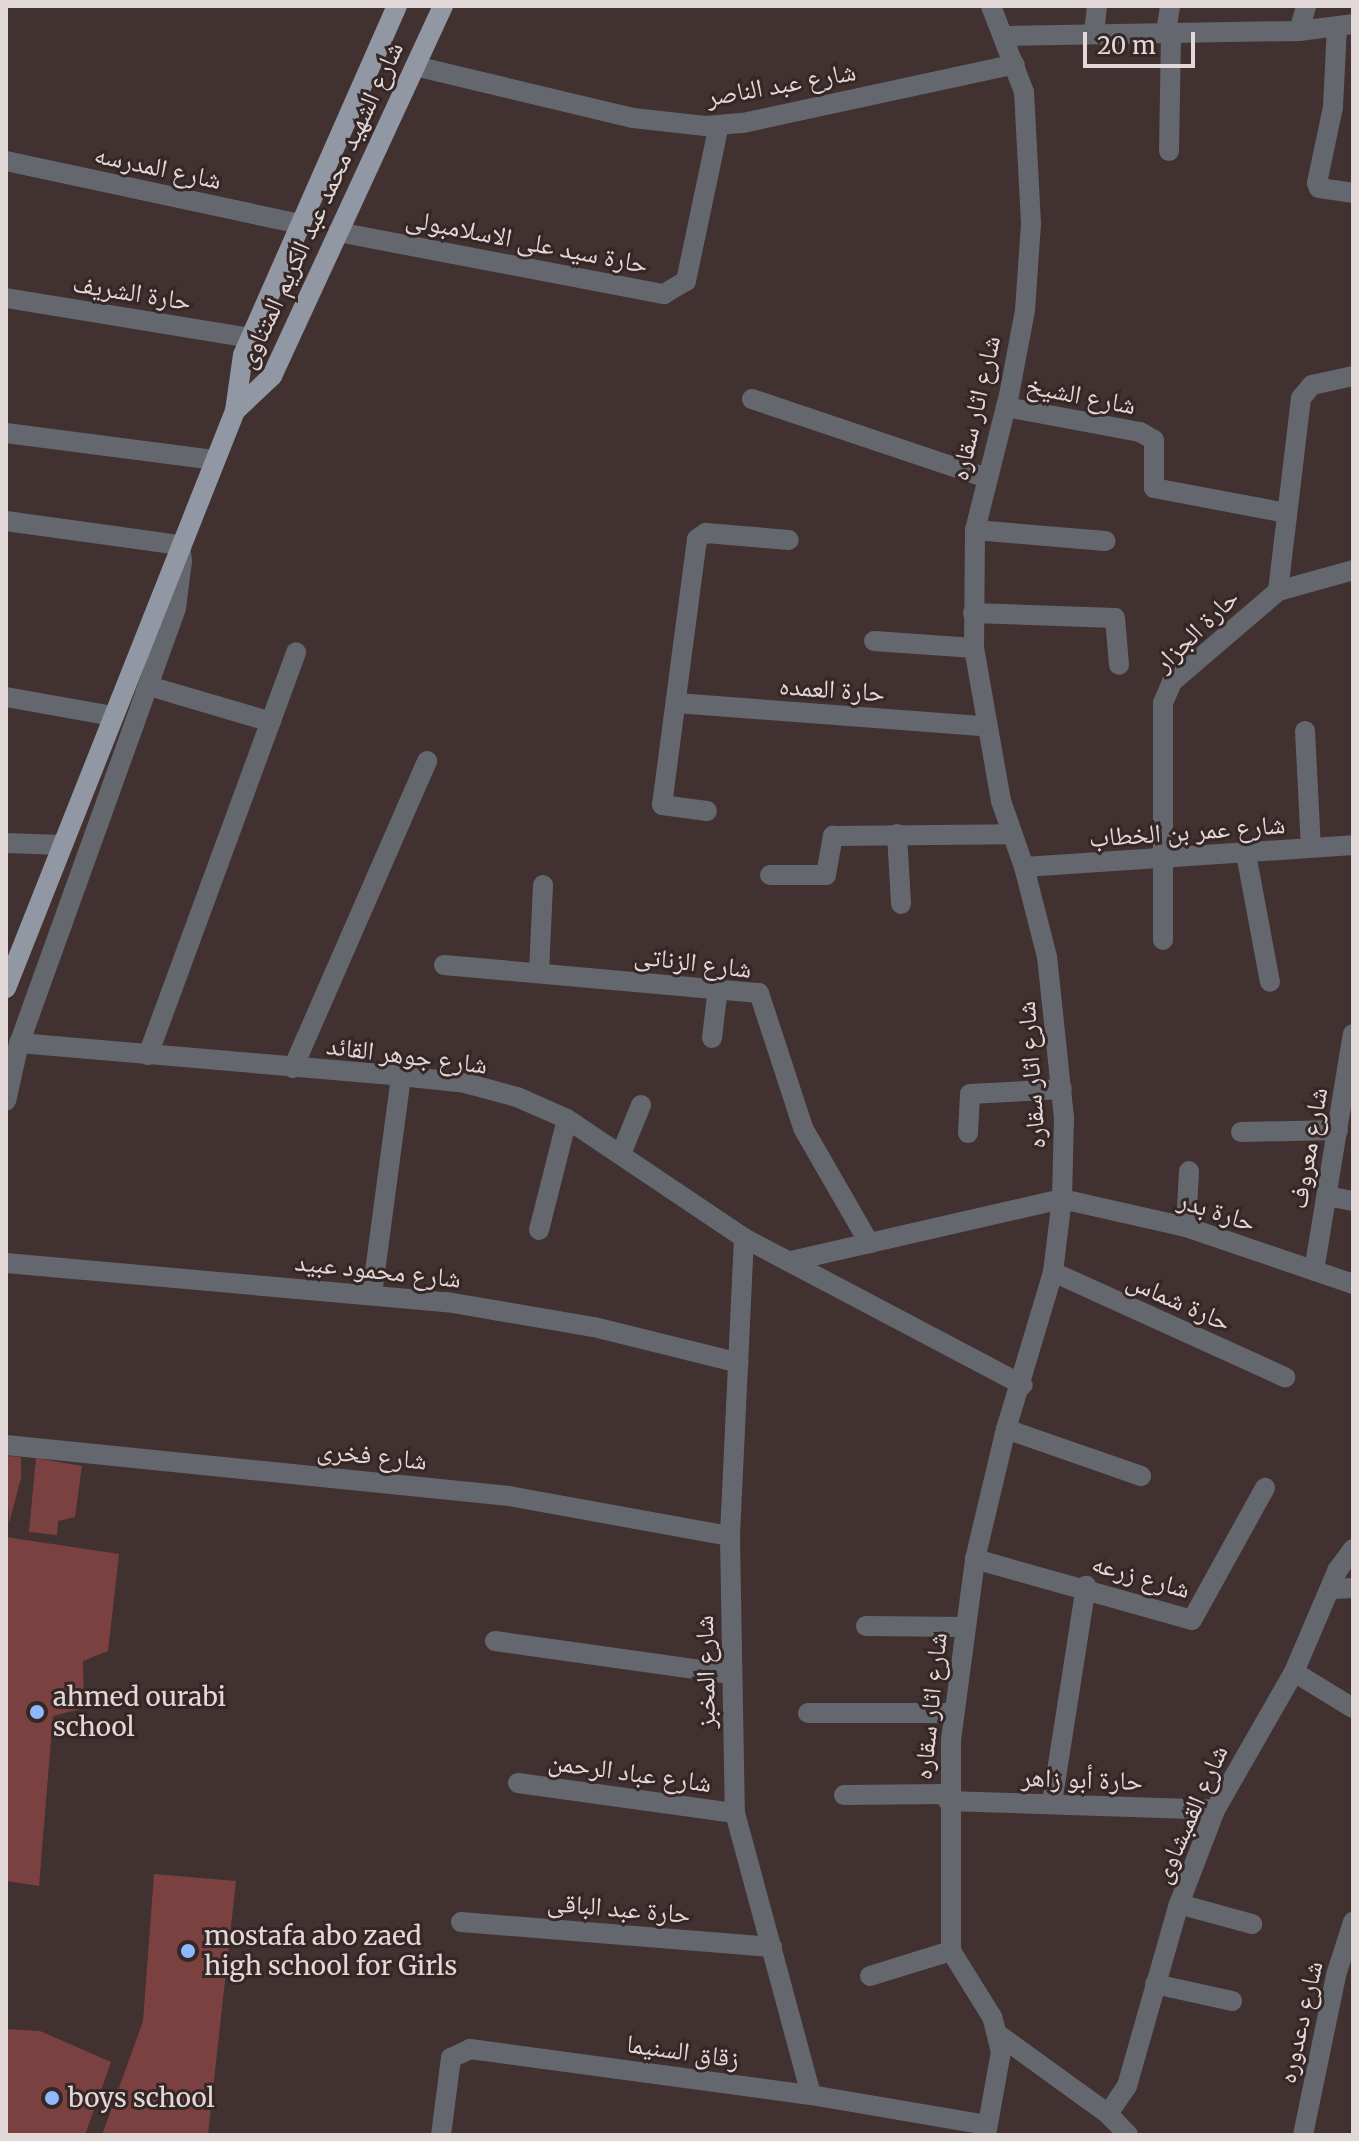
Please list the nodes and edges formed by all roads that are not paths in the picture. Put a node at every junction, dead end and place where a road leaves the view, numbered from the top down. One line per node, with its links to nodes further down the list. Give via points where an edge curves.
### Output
1 (397, 6): 18 (main road, شارع الشهيد محمد عبد الكريم المتناوى)
2 (443, 6): 13 (main road, شارع الشهيد محمد عبد الكريم المتناوى)
3 (991, 6): 11 (street, شارع اثار سقاره)
4 (1097, 6): 10 (street)
5 (1170, 6): 9 (street)
6 (1306, 6): 8 (street)
7 (1345, 26): 8 (street); 17 (street, via 1317,183 1319,188)
8 (1299, 31): 9 (street)
9 (1168, 32): 10 (street); 15 (street)
10 (1094, 34): 11 (street)
11 (1006, 36): 12 (street, شارع اثار سقاره)
12 (1015, 64): 14 (street, شارع عبد الناصر); 24 (street, شارع اثار سقاره, via 1027,123 1031,224 1025,310)
13 (415, 66): 14 (street, شارع عبد الناصر, via 633,118); 19 (main road, شارع الشهيد محمد عبد الكريم المتناوى)
14 (719, 125): 19 (street, حارة سيد على الاسلامبولى, via 686,281 664,294)
15 (1169, 151)
16 (6, 161): 18 (street, شارع المدرسه)
17 (1353, 193)
18 (300, 224): 21 (main road, شارع الشهيد محمد عبد الكريم المتناوى)
19 (338, 232): 25 (main road, شارع الشهيد محمد عبد الكريم المتناوى, via 272,376)
20 (6, 298): 21 (street, حارة الشريف)
21 (250, 338): 25 (main road, شارع الشهيد محمد عبد الكريم المتناوى, via 238,374)
22 (1353, 376): 29 (street, حارة الجزار, via 1312,385 1301,398)
23 (752, 399): 28 (street)
24 (1006, 407): 28 (street, شارع اثار سقاره); 29 (street, شارع الشيخ, via 1140,432 1154,440 1154,488)
25 (235, 411): 27 (main road)
26 (6, 433): 27 (street)
27 (215, 460): 34 (main road)
28 (984, 477): 31 (street, شارع اثار سقاره)
29 (1286, 513): 36 (street, حارة الجزار)
30 (6, 521): 34 (street)
31 (975, 530): 33 (street); 37 (street, شارع اثار سقاره)
32 (789, 540): 44 (street, via 699,536)
33 (1106, 541)
34 (180, 545): 42 (street, via 176,608); 45 (main road)
35 (1353, 570): 36 (street, حارة الجزار)
36 (1278, 591): 58 (street, حارة الجزار, via 1172,682 1163,703)
37 (973, 613): 39 (street, شارع اثار سقاره); 41 (street, via 1115,618)
38 (874, 641): 39 (street)
39 (974, 648): 47 (street, شارع اثار سقاره)
40 (296, 652): 46 (street)
41 (1119, 665)
42 (149, 686): 46 (street); 71 (street)
43 (6, 697): 45 (street)
44 (676, 703): 47 (street, حارة العمده); 50 (street, via 662,805)
45 (113, 716): 54 (main road)
46 (271, 722): 72 (street)
47 (984, 726): 52 (street, شارع اثار سقاره)
48 (1305, 731): 56 (street)
49 (427, 761): 73 (street)
50 (707, 811)
51 (897, 834): 52 (street); 60 (street, via 833,836 826,875); 62 (street)
52 (1012, 834): 59 (street, شارع اثار سقاره)
53 (6, 843): 54 (street)
54 (62, 845): 67 (main road)
55 (1353, 845): 56 (street, شارع عمر بن الخطاب)
56 (1311, 848): 57 (street, شارع عمر بن الخطاب)
57 (1246, 854): 58 (street, شارع عمر بن الخطاب); 66 (street)
58 (1160, 859): 59 (street, شارع عمر بن الخطاب); 63 (street, حارة الجزار)
59 (1024, 867): 76 (street, شارع اثار سقاره, via 1047,957)
60 (770, 875)
61 (543, 885): 65 (street)
62 (901, 904)
63 (1163, 940)
64 (444, 965): 65 (street, شارع الزناتى)
65 (539, 973): 68 (street, شارع الزناتى)
66 (1270, 982)
67 (6, 988)
68 (718, 988): 70 (street); 91 (street, شارع الزناتى, via 753,991 762,998 803,1128)
69 (1353, 1034): 75 (street, شارع معروف)
70 (712, 1038)
71 (19, 1043): 72 (street, شارع جوهر القائد); 77 (street)
72 (148, 1055): 73 (street, شارع جوهر القائد)
73 (293, 1068): 74 (street, شارع جوهر القائد)
74 (401, 1076): 79 (street, شارع جوهر القائد, via 517,1097); 97 (street)
75 (1350, 1076): 80 (street, شارع معروف)
76 (1062, 1089): 82 (street, via 970,1094); 86 (street, شارع اثار سقاره)
77 (6, 1101)
78 (641, 1105): 83 (street)
79 (567, 1119): 83 (street, شارع جوهر القائد); 89 (street)
80 (1338, 1130): 81 (street); 85 (street, شارع معروف)
81 (1241, 1132)
82 (968, 1133)
83 (621, 1154): 90 (street, شارع جوهر القائد)
84 (1189, 1171): 88 (street)
85 (1327, 1196): 87 (street); 94 (street, شارع معروف)
86 (1062, 1199): 88 (street, حارة بدر); 91 (street); 95 (street, شارع اثار سقاره)
87 (1353, 1201)
88 (1186, 1227): 94 (street, حارة بدر)
89 (539, 1230)
90 (744, 1238): 92 (street, شارع جوهر القائد); 98 (street, شارع المخبز)
91 (869, 1243): 92 (street)
92 (791, 1261): 100 (street, شارع جوهر القائد)
93 (6, 1263): 97 (street, شارع محمود عبيد)
94 (1314, 1271): 96 (street, حارة بدر)
95 (1053, 1272): 99 (street, حارة شماس); 100 (street, شارع اثار سقاره)
96 (1353, 1284)
97 (372, 1294): 98 (street, شارع محمود عبيد, via 520,1313)
98 (739, 1363): 105 (street, شارع المخبز)
99 (1285, 1377)
100 (1023, 1385): 101 (street, شارع اثار سقاره)
101 (1006, 1429): 103 (street); 107 (street, شارع اثار سقاره)
102 (6, 1445): 105 (street, شارع فخرى, via 509,1496)
103 (1141, 1476)
104 (1265, 1488): 108 (street, شارع زرعه, via 1192,1620)
105 (730, 1536): 114 (street, شارع المخبز)
106 (1353, 1549): 109 (street, شارع القمبشاوى, via 1337,1571)
107 (975, 1559): 108 (street, شارع زرعه); 111 (street, شارع اثار سقاره)
108 (1086, 1586): 121 (street)
109 (1343, 1589): 113 (street, شارع القمبشاوى)
110 (866, 1626): 111 (street)
111 (964, 1627): 117 (street, شارع اثار سقاره)
112 (495, 1641): 114 (street)
113 (1294, 1672): 115 (street); 122 (street, شارع القمبشاوى)
114 (729, 1674): 123 (street, شارع المخبز)
115 (1353, 1708)
116 (808, 1713): 117 (street)
117 (954, 1713): 120 (street, شارع اثار سقاره)
118 (518, 1783): 123 (street, شارع عباد الرحمن)
119 (844, 1795): 120 (street, حارة أبو زاهر)
120 (948, 1798): 121 (street, حارة أبو زاهر); 129 (street, شارع اثار سقاره)
121 (1052, 1803): 122 (street, حارة أبو زاهر)
122 (1215, 1810): 124 (street, شارع القمبشاوى)
123 (735, 1813): 128 (street, شارع المخبز)
124 (1179, 1904): 127 (street); 131 (street, شارع القمبشاوى)
125 (461, 1922): 128 (street, حارة عبد الباقى)
126 (1353, 1922): 139 (street, شارع دعدوره, via 1332,1990)
127 (1252, 1924)
128 (772, 1947): 134 (street, شارع المخبز)
129 (951, 1951): 130 (street); 133 (street, شارع اثار سقاره)
130 (870, 1976)
131 (1155, 1984): 132 (street); 135 (street, شارع القمبشاوى, via 1127,2086)
132 (1232, 2001)
133 (999, 2035): 135 (street); 136 (street, via 1001,2052)
134 (811, 2095): 136 (street, زقاق السنيما); 137 (street, زقاق السنيما, via 470,2049 451,2058)
135 (1108, 2114): 138 (street)
136 (986, 2130)
137 (441, 2135)
138 (1128, 2135)
139 (1303, 2135)

